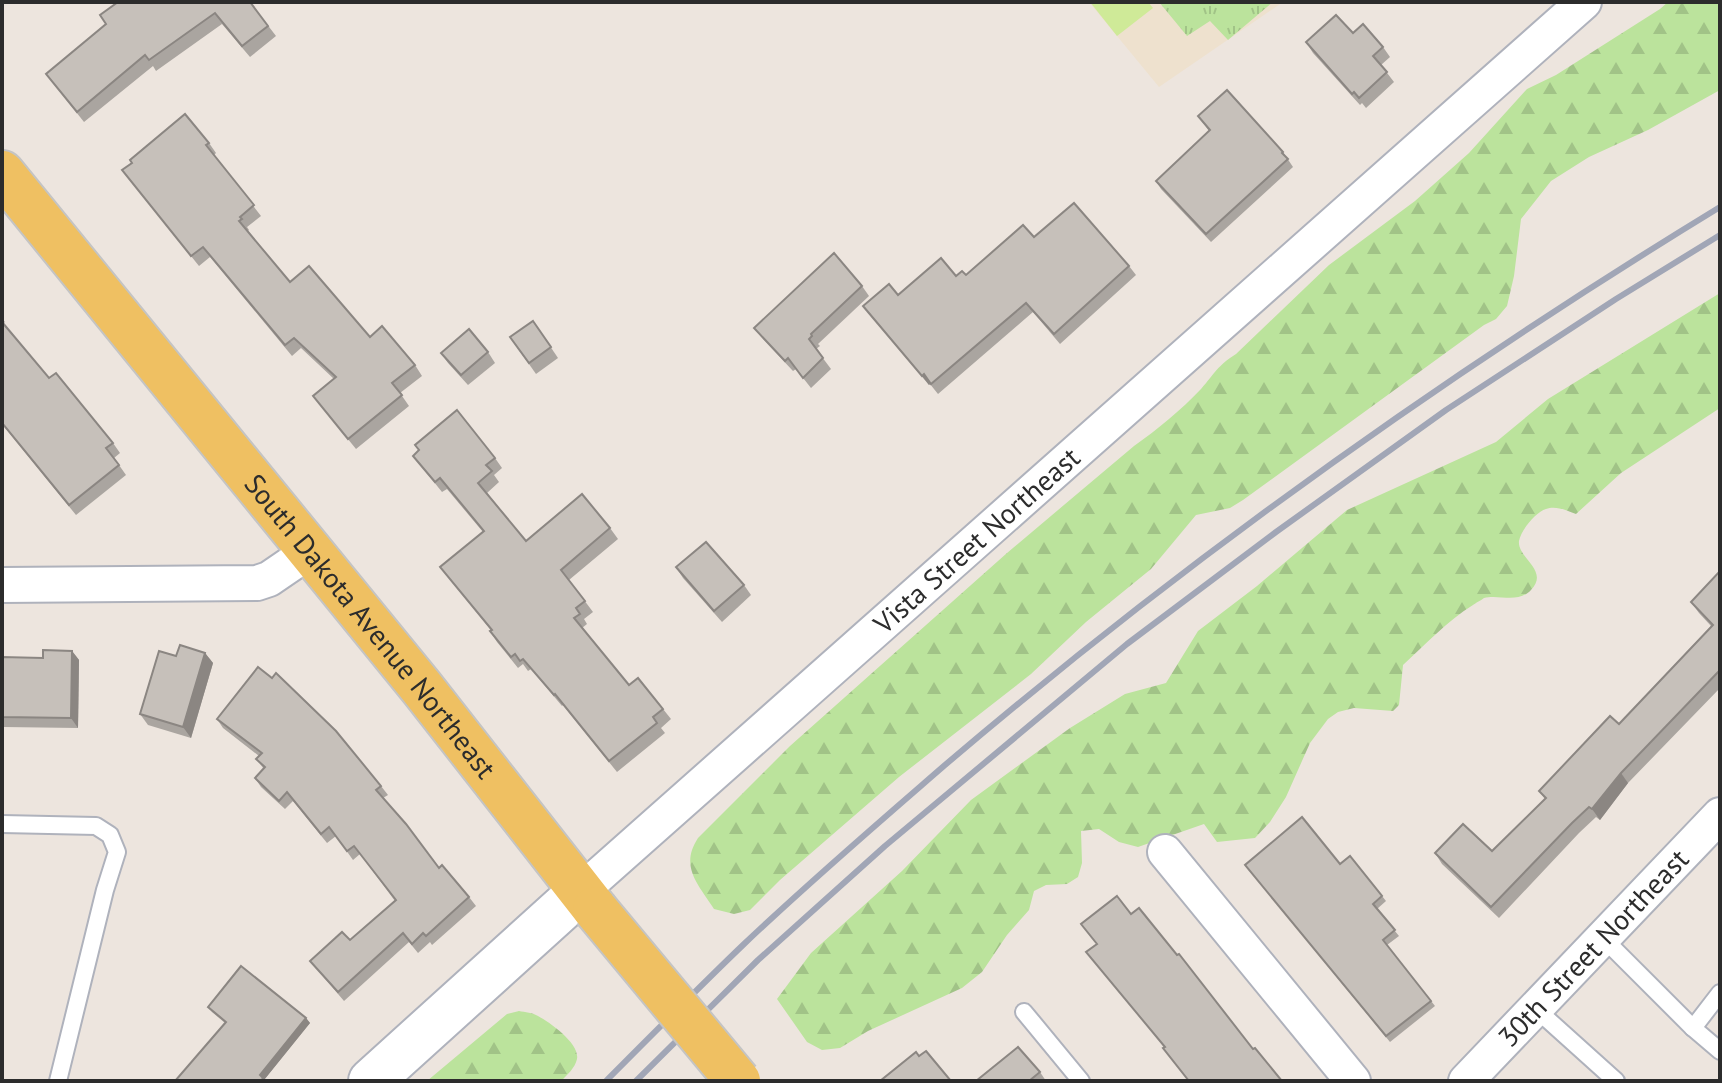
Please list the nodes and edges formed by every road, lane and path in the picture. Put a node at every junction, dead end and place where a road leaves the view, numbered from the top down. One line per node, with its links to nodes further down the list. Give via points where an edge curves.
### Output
1 (1584, 2): 8 (street, Vista Street Northeast)
2 (2, 173): 3 (main road, South Dakota Avenue Northeast)
3 (310, 551): 4 (street, via 257,583); 8 (main road, South Dakota Avenue Northeast)
4 (2, 585)
5 (1720, 815): 9 (street, 30th Street Northeast)
6 (2, 824): 15 (lane, via 96,826 110,835 117,852)
7 (1165, 852): 19 (street)
8 (587, 901): 16 (street, Vista Street Northeast); 17 (main road, South Dakota Avenue Northeast, bridge)
9 (1603, 938): 11 (street, 30th Street Northeast); 13 (lane)
10 (1720, 993): 13 (lane)
11 (1536, 1009): 20 (street, 30th Street Northeast); 21 (lane)
12 (1024, 1012): 18 (lane)
13 (1693, 1028): 14 (lane)
14 (1720, 1051)
15 (58, 1081)
16 (371, 1081)
17 (738, 1081)
18 (1081, 1081)
19 (1353, 1081)
20 (1466, 1081)
21 (1616, 1081)

